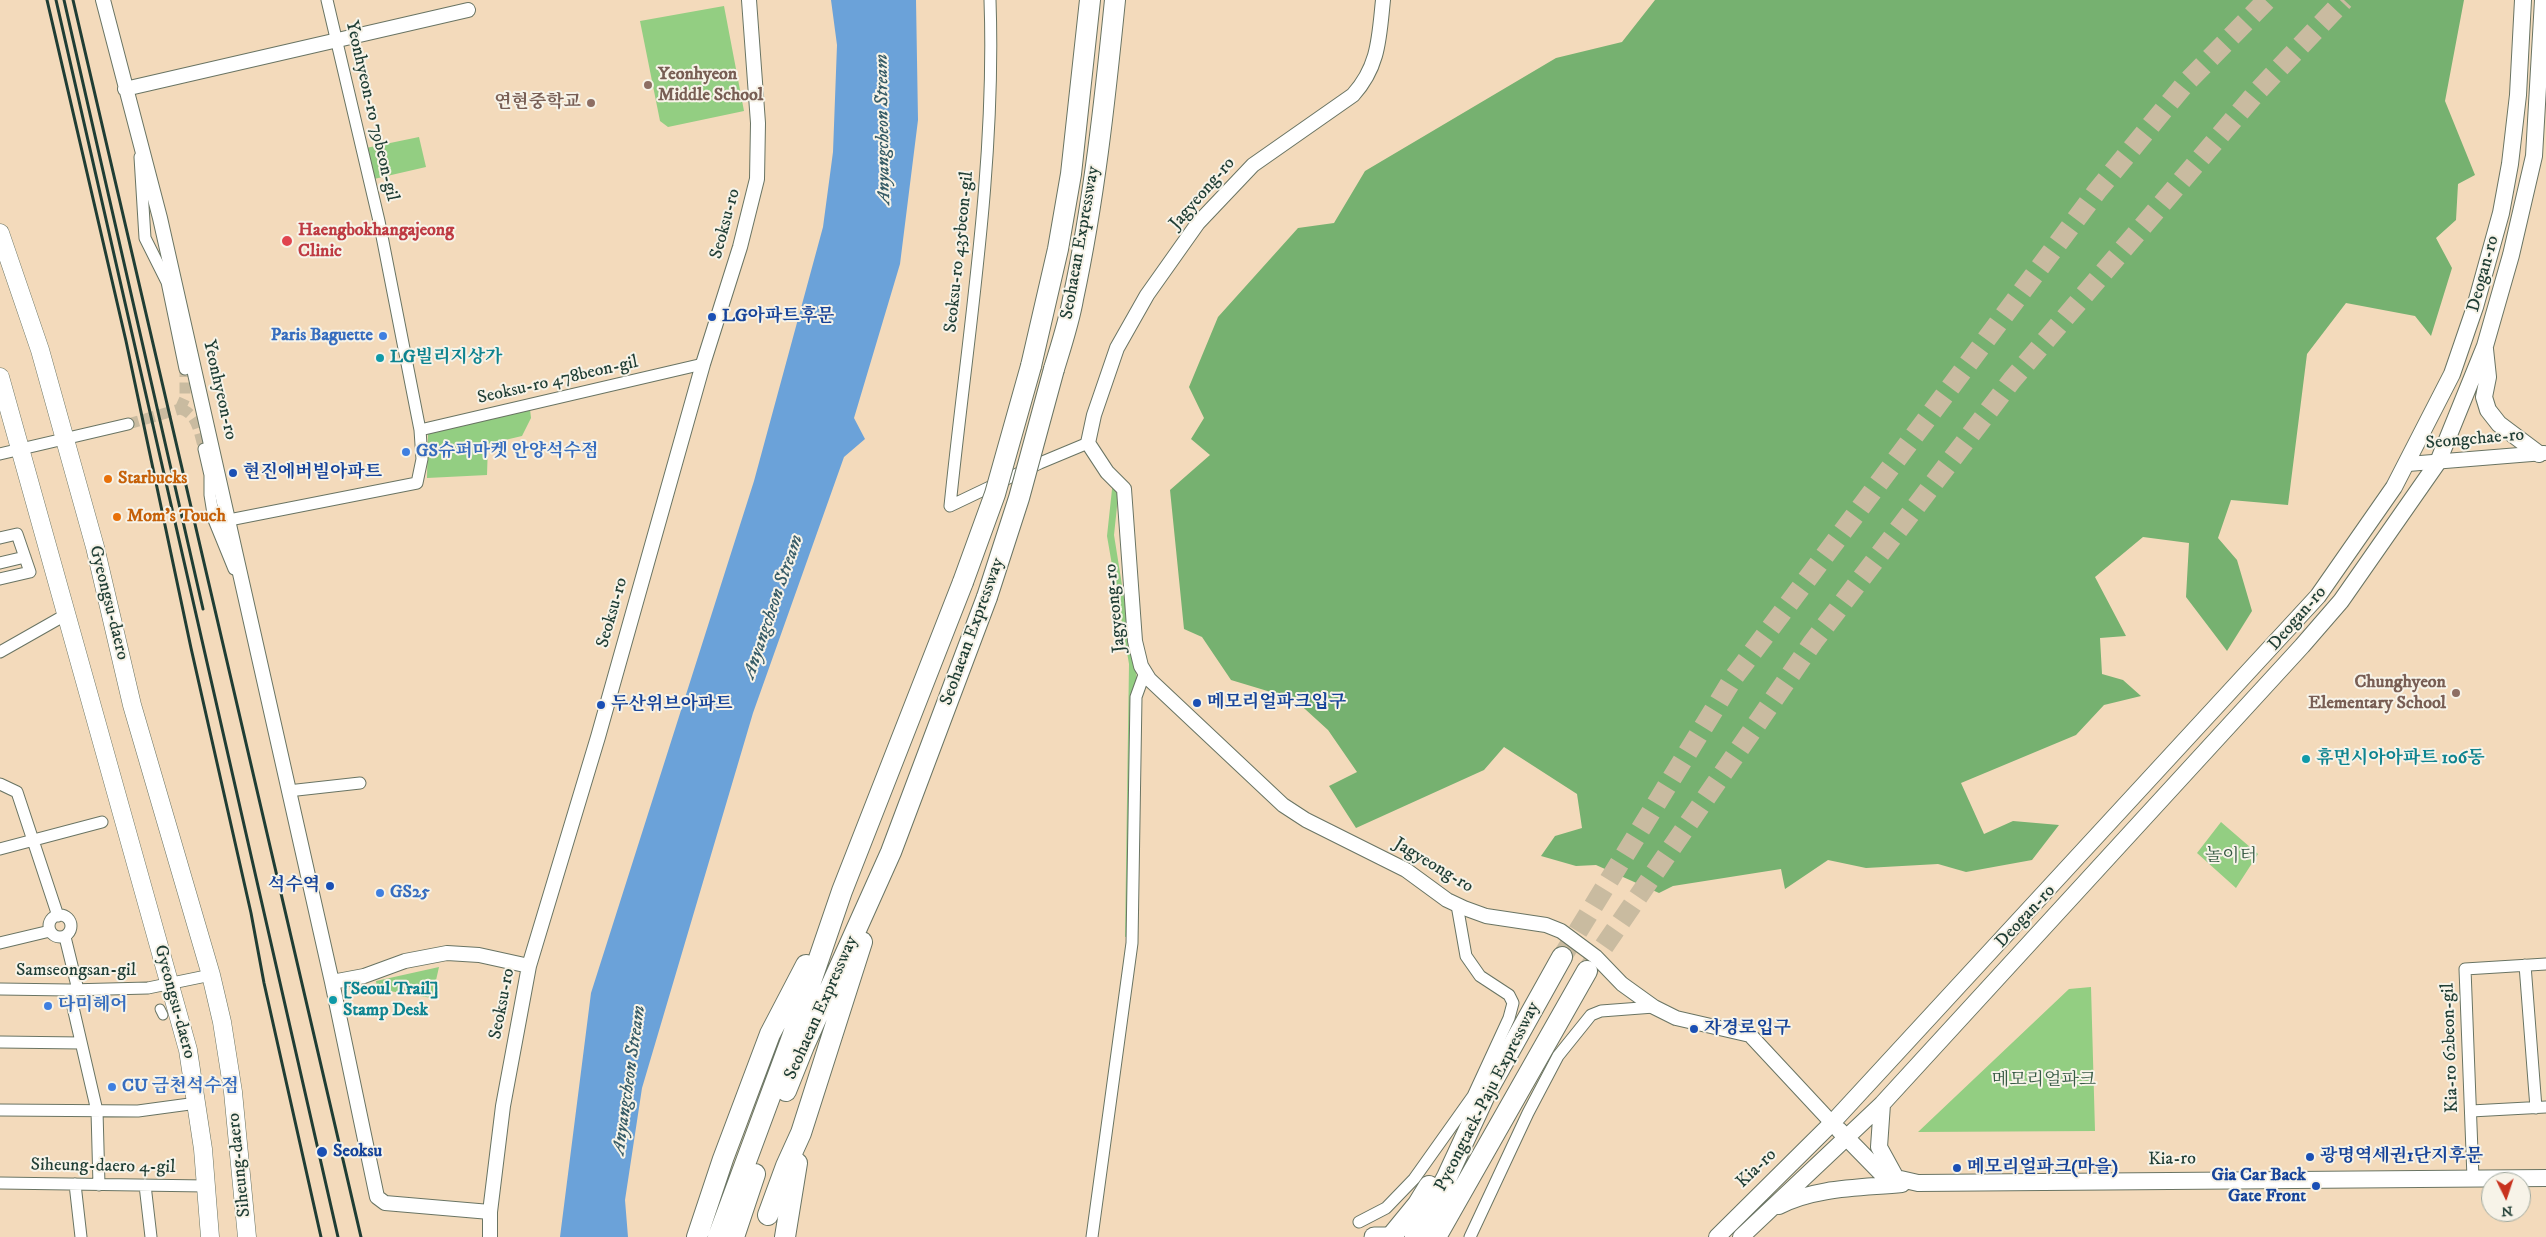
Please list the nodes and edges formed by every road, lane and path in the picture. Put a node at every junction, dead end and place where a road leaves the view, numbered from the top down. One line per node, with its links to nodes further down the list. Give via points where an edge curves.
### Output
1 (104, 0): 12 (street, Yeonhyeon-ro)
2 (327, 0): 11 (street, Yeonhyeon-ro 79beon-gil)
3 (749, 0): 18 (street, Seoksu-ro, via 758,123 757,179 740,247)
4 (990, 0): 24 (street, Seoksu-ro 435beon-gil, via 988,132 979,258 950,506)
5 (1090, 0): 48 (highway, Seohaean Expressway, bridge, via 1071,174 1032,366 995,494)
6 (1116, 0): 47 (highway, Seohaean Expressway, bridge, via 1098,150 1076,282 1054,369 1019,498 987,597)
7 (1384, 0): 24 (street, Jagyeong-ro, via 1376,59 1366,81 1353,95 1253,165 1198,223 1147,295 1117,348)
8 (2523, 0): 30 (main road, Deogan-ro, via 2518,95 2501,213 2452,374)
9 (2543, 0): 17 (main road, Deogan-ro, via 2534,156)
10 (468, 10): 11 (street)
11 (337, 40): 12 (street); 22 (street, Yeonhyeon-ro 79beon-gil, via 379,221)
12 (125, 90): 13 (street, Yeonhyeon-ro)
13 (138, 128): 14 (street, Yeonhyeon-ro); 15 (street)
14 (160, 218): 15 (street, via 155,215 149,217); 32 (street, Yeonhyeon-ro)
15 (144, 224): 19 (street, via 145,238 167,282)
16 (0, 233): 23 (main road, Gyeongsu-daero, via 40,350)
17 (2485, 346): 27 (main road, via 2488,377 2484,396 2488,410 2498,424); 29 (main road, Deogan-ro)
18 (703, 364): 22 (street, Seoksu-ro 478beon-gil); 56 (street, Seoksu-ro, via 601,728)
19 (185, 369)
20 (0, 376): 25 (main road)
21 (128, 424): 23 (street)
22 (420, 430): 32 (street, Yeonhyeon-ro 79beon-gil, via 422,459 417,483)
23 (65, 438): 25 (street); 59 (main road, Gyeongsu-daero, via 132,704)
24 (1088, 443): 40 (street, Jagyeong-ro, via 1107,472 1124,489 1135,641)
25 (21, 448): 28 (street); 38 (main road, Gyeongsu-daero)
26 (204, 449): 31 (street)
27 (2542, 453): 29 (street, Seongchae-ro)
28 (0, 454)
29 (2438, 462): 30 (street, Seongchae-ro); 70 (main road, Deogan-ro, via 2346,594 2315,631)
30 (2408, 464): 76 (main road, Deogan-ro, via 2318,596)
31 (214, 520): 32 (street); 37 (street)
32 (230, 521): 37 (street, Yeonhyeon-ro)
33 (0, 538): 34 (street, via 16,534)
34 (25, 557): 35 (street); 36 (street, via 30,572)
35 (0, 563)
36 (0, 579)
37 (249, 610): 43 (street, Yeonhyeon-ro)
38 (67, 614): 39 (street); 61 (main road, Gyeongsu-daero)
39 (0, 652)
40 (1145, 672): 49 (street, Jagyeong-ro, via 1283,805 1306,820 1406,870); 103 (street, via 1136,697 1132,943)
41 (360, 783): 43 (street)
42 (0, 784): 45 (street, via 17,792)
43 (288, 791): 60 (street, Yeonhyeon-ro)
44 (102, 822): 45 (street)
45 (33, 841): 46 (street); 50 (street)
46 (0, 849)
47 (891, 852): 67 (highway, Seohaean Expressway); 77 (highway)
48 (842, 891): 67 (highway, Seohaean Expressway); 100 (highway, via 770,1034)
49 (1458, 905): 64 (street, Jagyeong-ro, via 1486,916 1546,925 1561,931); 88 (street, via 1466,956 1480,976 1509,995 1513,1003 1510,1018 1473,1096 1414,1179)
50 (58, 916): 51 (street, via 50,922); 52 (street, via 68,918 72,925)
51 (50, 931): 52 (street, via 55,936); 53 (street)
52 (64, 937): 63 (street)
53 (0, 943)
54 (1562, 958): 68 (highway, Pyeongtaek-Paju Expressway)
55 (2546, 964): 57 (street, Kia-ro 62beon-gil)
56 (529, 966): 60 (street, via 480,955 447,953 405,961 364,976); 89 (street, Seoksu-ro, via 503,1106)
57 (2525, 966): 72 (street); 75 (street, Kia-ro 62beon-gil, via 2465,969)
58 (1587, 970): 71 (highway, Pyeongtaek-Paju Expressway)
59 (211, 976): 61 (street, Samseongsan-gil); 98 (main road, Siheung-daero, via 233,1092)
60 (332, 982): 89 (street, Yeonhyeon-ro, via 333,1006 377,1197 385,1203)
61 (170, 984): 63 (street, Samseongsan-gil, via 148,988); 69 (main road, Gyeongsu-daero, via 188,1050)
62 (0, 989): 63 (street, Samseongsan-gil)
63 (74, 990): 66 (street)
64 (1654, 1007): 76 (street, Jagyeong-ro, via 1676,1018 1750,1035); 108 (street, via 1601,1011 1591,1015 1558,1056)
65 (0, 1042): 66 (street)
66 (81, 1043): 74 (street)
67 (797, 1043): 101 (highway, Seohaean Expressway); 102 (highway, Seohaean Expressway)
68 (1485, 1095): 94 (highway, via 1418,1204); 105 (highway, Pyeongtaek-Paju Expressway)
69 (197, 1103): 74 (street, via 138,1111); 87 (main road, Siheung-daero)
70 (1882, 1104): 78 (main road, Deogan-ro); 79 (main road, via 1879,1147)
71 (1508, 1108): 106 (highway, Pyeongtaek-Paju Expressway); 107 (highway)
72 (2541, 1108): 75 (street)
73 (0, 1110): 74 (street)
74 (97, 1111): 85 (street)
75 (2471, 1111): 80 (street, Kia-ro 62beon-gil)
76 (1832, 1123): 78 (main road, Kia-ro); 109 (main road, Kia-ro)
77 (802, 1133): 91 (highway); 93 (highway)
78 (1846, 1137): 79 (main road, Kia-ro, via 1883,1175); 90 (main road)
79 (1896, 1178): 83 (main road, Kia-ro)
80 (2473, 1178): 81 (main road, Kia-ro); 83 (main road, Kia-ro)
81 (2546, 1178)
82 (0, 1183): 84 (street, Siheung-daero 4-gil)
83 (1918, 1183): 90 (main road, via 1794,1198)
84 (76, 1184): 85 (street, Siheung-daero 4-gil); 95 (street)
85 (99, 1185): 86 (street, Siheung-daero 4-gil)
86 (145, 1185): 87 (street, Siheung-daero 4-gil); 96 (street)
87 (206, 1186): 97 (main road, Siheung-daero)
88 (1386, 1208): 92 (street); 94 (street)
89 (490, 1212): 99 (street, Seoksu-ro)
90 (1766, 1212): 110 (main road)
91 (768, 1215)
92 (1359, 1222)
93 (786, 1230)
94 (1392, 1231): 104 (highway)
95 (81, 1237)
96 (151, 1237)
97 (210, 1237)
98 (247, 1237)
99 (490, 1237)
100 (697, 1237)
101 (718, 1237)
102 (734, 1237)
103 (1092, 1237)
104 (1374, 1237)
105 (1415, 1237)
106 (1436, 1237)
107 (1450, 1237)
108 (1470, 1237)
109 (1717, 1237)
110 (1741, 1237)

